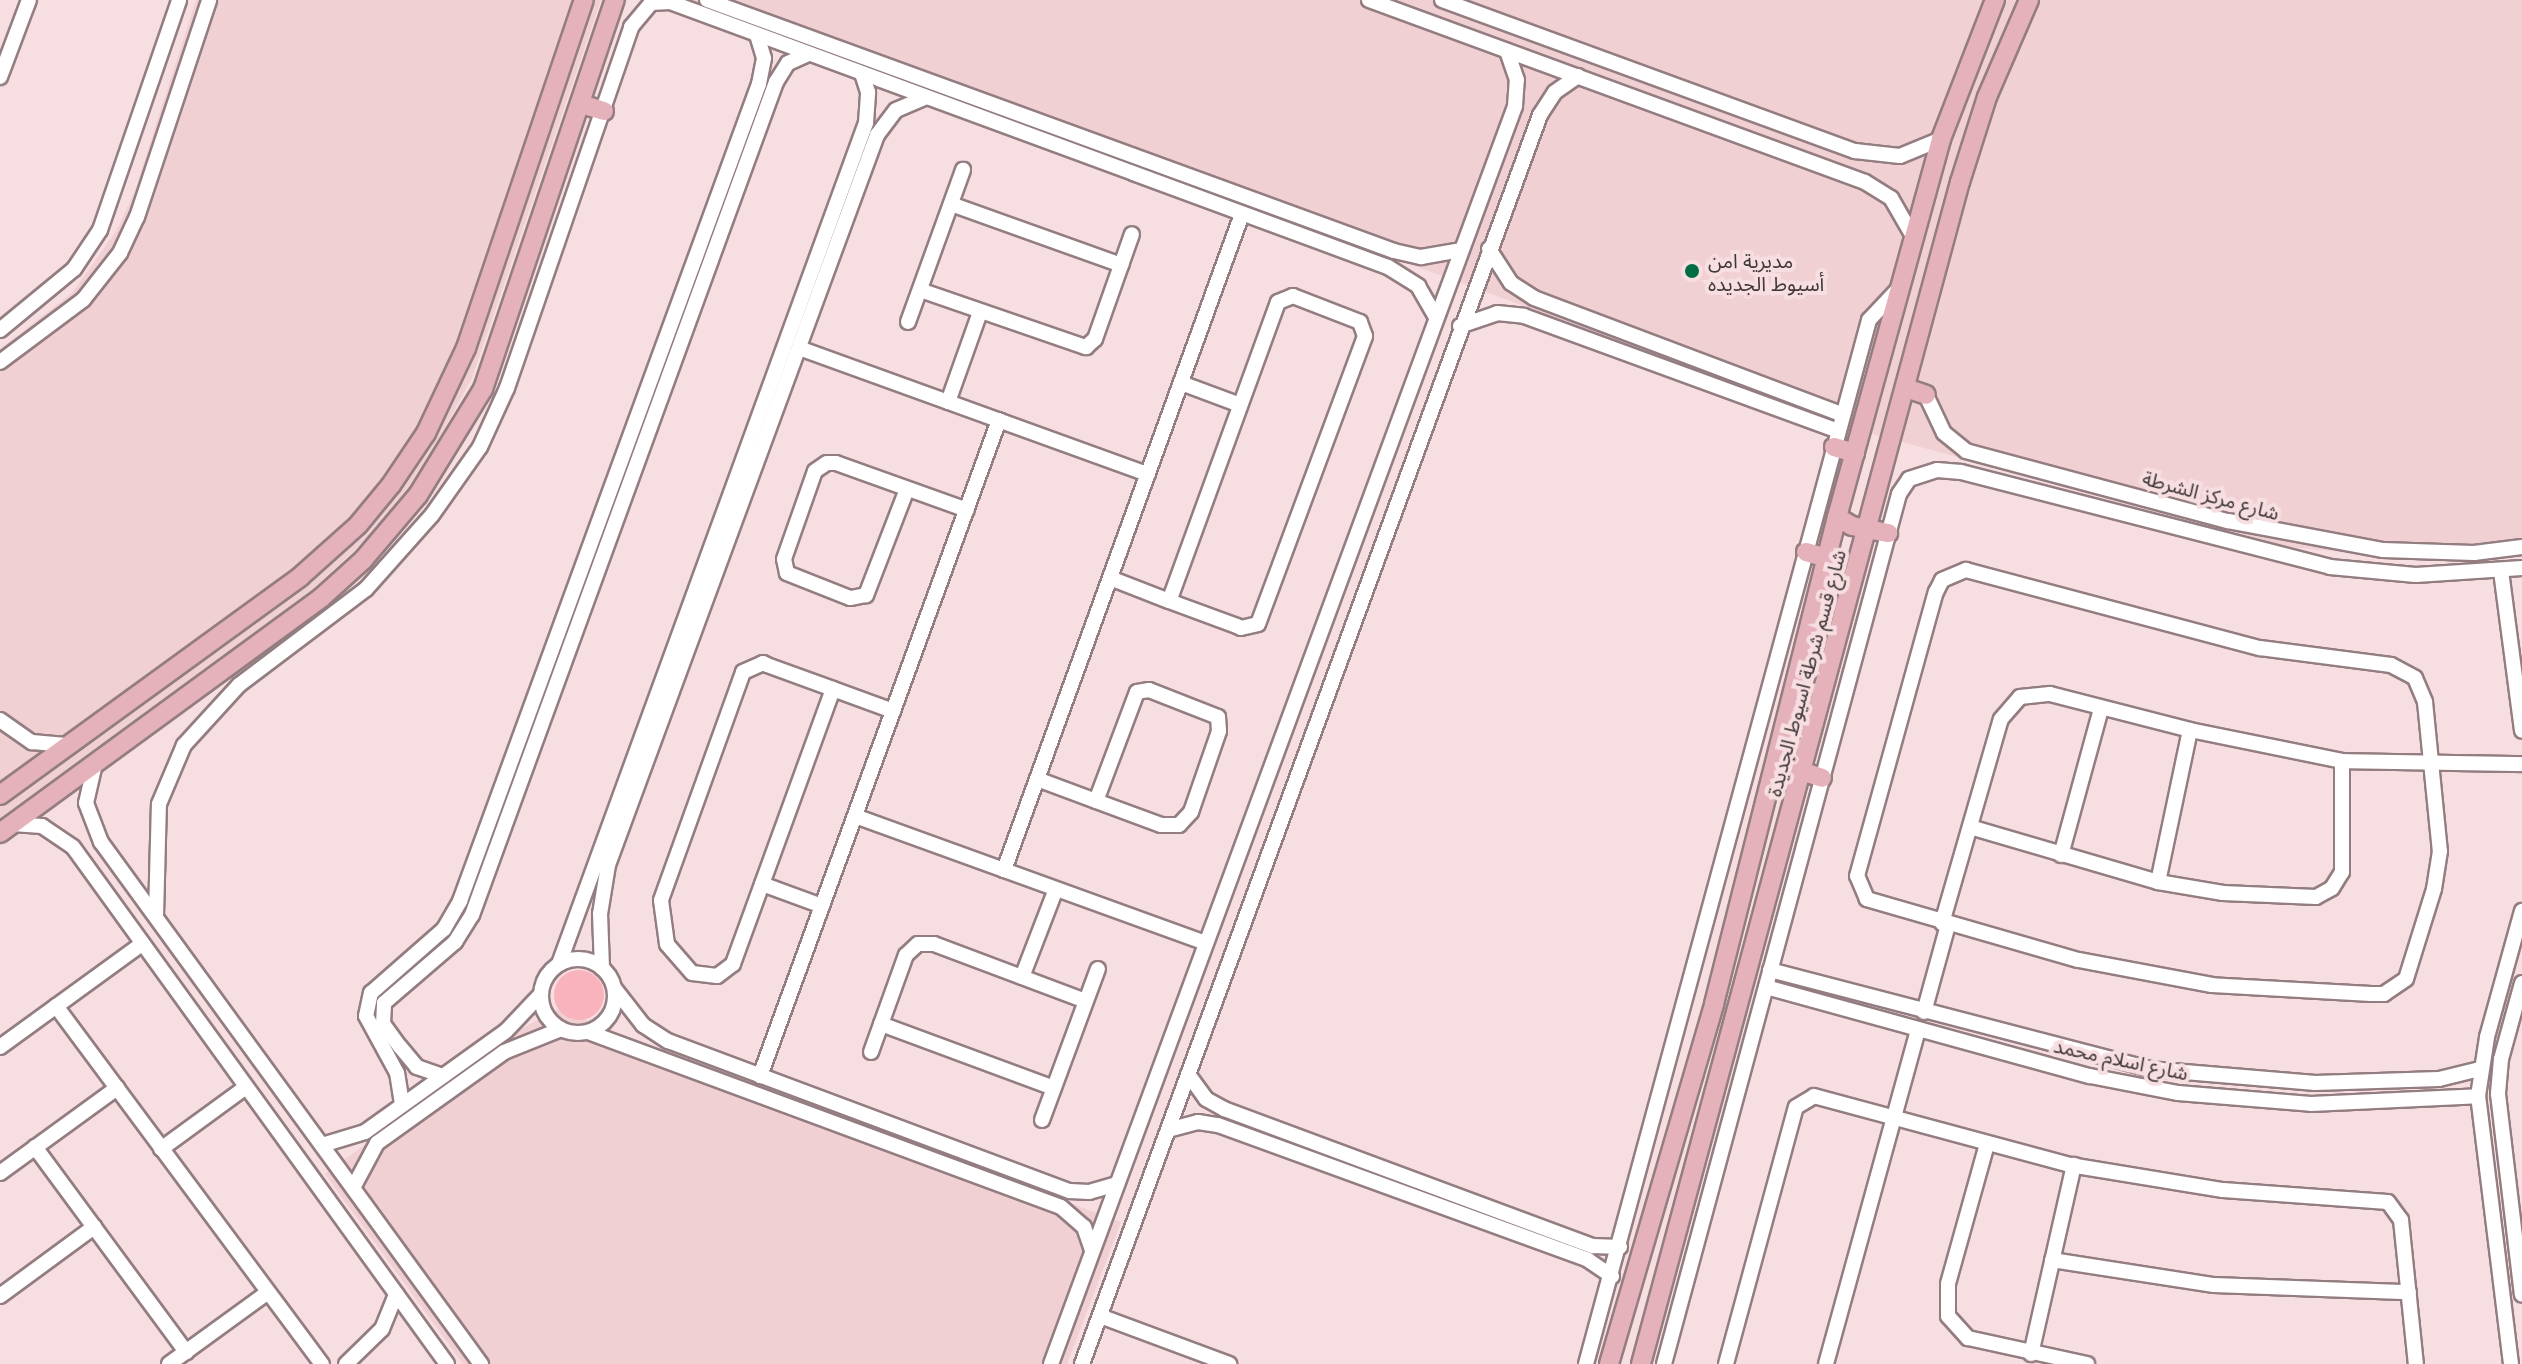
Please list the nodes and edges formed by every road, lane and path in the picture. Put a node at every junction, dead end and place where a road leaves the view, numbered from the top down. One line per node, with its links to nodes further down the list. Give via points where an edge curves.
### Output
1 (29, 0): 17 (street)
2 (179, 0): 43 (street, via 100,230 74,269)
3 (209, 0): 45 (street, via 137,217 120,253 83,300)
4 (584, 0): 24 (main road)
5 (615, 0): 19 (main road)
6 (707, 0): 21 (street)
7 (1369, 0): 13 (street)
8 (1442, 0): 22 (street, via 1855,151 1900,156)
9 (1995, 0): 22 (main road, شارع قسم شرطة اسيوط الجديدة)
10 (2029, 0): 47 (main road, شارع قسم شرطة اسيوط الجديدة, via 1978,125)
11 (671, 1): 12 (street); 20 (street, via 651,3 640,12)
12 (757, 35): 14 (street); 54 (street, via 764,58 759,84)
13 (1507, 51): 16 (street); 34 (street, via 1517,97)
14 (808, 54): 15 (street); 55 (street, via 794,58 779,74)
15 (862, 74): 18 (street); 36 (street, via 868,92 866,123)
16 (1578, 76): 31 (street, via 1865,182 1891,198); 33 (street, via 1544,107)
17 (0, 77)
18 (926, 97): 23 (street); 36 (street, via 896,110 882,126)
19 (581, 104): 20 (main road); 26 (main road)
20 (604, 111): 77 (street, via 507,388 480,447 391,563 321,627)
21 (1064, 130): 23 (street); 29 (street)
22 (1941, 139): 31 (main road, شارع قسم شرطة اسيوط الجديدة)
23 (1059, 146): 28 (street)
24 (528, 169): 26 (main road); 84 (main road, via 454,378 426,433 375,505 301,576)
25 (963, 170): 27 (street)
26 (557, 179): 75 (main road, via 483,389 454,444 363,560)
27 (951, 204): 35 (street); 38 (street)
28 (1242, 214): 32 (street); 46 (street)
29 (1316, 223): 32 (street); 34 (street, via 1407,255 1434,257)
30 (1132, 234): 35 (street)
31 (1914, 238): 37 (main road, شارع قسم شرطة اسيوط الجديدة)
32 (1310, 239): 40 (street, via 1399,272 1418,286)
33 (1489, 249): 42 (street); 51 (street, via 1511,283 1534,298)
34 (1460, 250): 40 (street)
35 (1121, 265): 39 (street, via 1095,339 1086,347)
36 (818, 274): 44 (street); 74 (street)
37 (1901, 285): 51 (street, via 1872,314); 56 (main road, شارع قسم شرطة اسيوط الجديدة)
38 (920, 290): 39 (street); 41 (street)
39 (980, 312): 49 (street)
40 (1436, 317): 59 (street)
41 (908, 322)
42 (1460, 326): 53 (street, via 1497,313 1524,316); 60 (street)
43 (0, 330)
44 (799, 348): 49 (street); 76 (street)
45 (0, 362)
46 (1181, 383): 50 (street); 57 (street)
47 (1906, 388): 48 (main road); 63 (main road, شارع قسم شرطة اسيوط الجديدة)
48 (1926, 395): 65 (street, شارع مركز الشرطة, via 1935,422 1966,451 2228,521 2383,550 2474,553)
49 (948, 402): 52 (street)
50 (1240, 405): 71 (street); 71 (street, via 1284,297 1306,300 1363,326 1365,336 1261,620 1241,628)
51 (1843, 415): 53 (street)
52 (999, 420): 57 (street); 61 (street)
53 (1836, 439): 56 (main road); 66 (street)
54 (629, 440): 55 (street); 146 (street, via 456,909 433,940 371,993 366,1016 397,1073)
55 (643, 445): 137 (street, via 472,915 455,942 384,1003 383,1024 400,1047 417,1067)
56 (1855, 453): 62 (main road, شارع قسم شرطة اسيوط الجديدة)
57 (1148, 474): 70 (street)
58 (907, 489): 58 (street, via 836,463 822,464 784,559 787,573 850,598 866,595); 61 (street)
59 (1371, 495): 60 (street); 108 (street)
60 (1395, 504): 119 (street)
61 (967, 510): 80 (street)
62 (1837, 517): 63 (main road); 67 (main road, شارع قسم شرطة اسيوط الجديدة)
63 (1868, 528): 64 (main road); 73 (main road, شارع قسم شرطة اسيوط الجديدة)
64 (1888, 533): 69 (street, شارع مركز الشرطة, via 1901,488 1919,473 1949,470 2330,567 2416,575); 90 (street)
65 (2522, 547)
66 (1806, 552): 67 (main road); 163 (street)
67 (1827, 558): 72 (main road, شارع قسم شرطة اسيوط الجديدة)
68 (2522, 569): 69 (street, شارع مركز الشرطة)
69 (2501, 571): 83 (street)
70 (1110, 578): 71 (street); 91 (street)
71 (1169, 601)
72 (1816, 605): 73 (main road); 143 (main road, شارع قسم شرطة اسيوط الجديدة)
73 (1844, 614): 89 (main road, شارع قسم شرطة اسيوط الجديدة)
74 (673, 644): 76 (street); 110 (street)
75 (261, 645): 77 (main road); 86 (main road)
76 (688, 650): 111 (street, via 605,877 599,928)
77 (271, 662): 106 (street, via 208,715 170,772 156,830)
78 (833, 689): 80 (street); 102 (street); 102 (street, via 763,663 743,672 663,890 661,926 677,961 700,976 729,969)
79 (2101, 709): 82 (street); 95 (street, via 2035,693 2008,706); 97 (street)
80 (893, 711): 94 (street)
81 (0, 720): 84 (street, via 32,742)
82 (2190, 730): 85 (street); 101 (street)
83 (2522, 731)
84 (69, 745): 92 (main road)
85 (2342, 761): 88 (street); 101 (street, via 2344,859 2332,888 2297,900)
86 (95, 764): 96 (main road); 98 (street, via 86,793 88,813)
87 (2522, 764): 88 (street)
88 (2429, 765): 107 (street, via 2440,842 2437,877 2411,967 2396,988 2384,994 2212,985 2119,970); 107 (street, via 2422,689 2404,670 2260,648 1979,573 1953,572 1936,592 1857,876 1862,892 1874,903)
89 (1801, 771): 90 (main road); 145 (main road, شارع قسم شرطة اسيوط الجديدة)
90 (1822, 778): 113 (street)
91 (1037, 779): 93 (street); 100 (street)
92 (0, 795)
93 (1096, 801): 93 (street, via 1167,827 1185,822 1219,731 1218,717 1149,690 1137,692)
94 (855, 816): 100 (street); 104 (street)
95 (1970, 827): 97 (street); 107 (street)
96 (4, 833): 99 (street, via 32,824 59,835)
97 (2061, 855): 101 (street)
98 (111, 856): 99 (street); 106 (street)
99 (90, 870): 109 (street)
100 (1004, 870): 103 (street)
101 (2158, 882)
102 (762, 884): 104 (street)
103 (1056, 889): 108 (street); 114 (street)
104 (822, 906): 138 (street)
105 (2522, 911): 129 (street)
106 (156, 916): 147 (street)
107 (1945, 924): 123 (street)
108 (1206, 943): 115 (street)
109 (142, 944): 122 (street); 140 (street)
110 (559, 964): 111 (street, via 581,959); 120 (street, via 546,977)
111 (602, 968): 118 (street)
112 (1098, 969): 121 (street)
113 (1770, 970): 117 (street); 123 (street, شارع اسلام محمد)
114 (1022, 977): 121 (street); 124 (street, via 934,944 918,944 906,955)
115 (1191, 981): 119 (street); 160 (street)
116 (2522, 983): 130 (street)
117 (1766, 987): 126 (street, شارع اسلام محمد); 186 (street)
118 (615, 989): 127 (street, via 610,1016); 134 (street, via 651,1032)
119 (1218, 989): 136 (street)
120 (541, 994): 125 (street, via 548,1018); 137 (street, via 506,1031)
121 (1086, 1001): 142 (street)
122 (56, 1006): 131 (street); 141 (street)
123 (1924, 1012): 128 (street, شارع اسلام محمد)
124 (881, 1024): 132 (street); 142 (street)
125 (561, 1029): 127 (street); 161 (street, via 504,1052 377,1143)
126 (1918, 1029): 133 (street, شارع اسلام محمد); 148 (street)
127 (588, 1032): 139 (street)
128 (2014, 1037): 133 (street); 135 (street, شارع اسلام محمد, via 2103,1061 2241,1080 2439,1079)
129 (2487, 1037): 130 (street); 135 (street)
130 (2505, 1042): 170 (street, via 2499,1111)
131 (0, 1047)
132 (871, 1052)
133 (2009, 1053): 144 (street, شارع اسلام محمد, via 2090,1076 2222,1098 2356,1104)
134 (720, 1061): 138 (street); 139 (street)
135 (2480, 1069): 144 (street)
136 (1188, 1074): 151 (street); 163 (street, via 1198,1092 1224,1109 1593,1246)
137 (443, 1076): 146 (street)
138 (760, 1076): 156 (street)
139 (713, 1078): 159 (street)
140 (246, 1087): 150 (street); 155 (street)
141 (117, 1088): 154 (street); 155 (street)
142 (1054, 1088): 149 (street)
143 (1689, 1094): 145 (main road); 184 (main road, شارع قسم شرطة اسيوط الجديدة)
144 (2478, 1096): 191 (street)
145 (1713, 1099): 185 (main road, شارع قسم شرطة اسيوط الجديدة)
146 (402, 1104): 153 (street, via 357,1137)
147 (300, 1115): 150 (street); 153 (street)
148 (1894, 1115): 152 (street); 187 (street, via 1814,1096 1799,1102); 188 (street)
149 (1042, 1120)
150 (277, 1130): 169 (street)
151 (1168, 1130): 166 (street, via 1198,1122 1218,1125 1588,1260); 172 (street)
152 (1987, 1144): 157 (street); 174 (street, via 1948,1284 1948,1316 1968,1338)
153 (322, 1145): 161 (street)
154 (35, 1147): 158 (street); 162 (street)
155 (161, 1149): 167 (street)
156 (977, 1157): 159 (street); 160 (street, via 1070,1191)
157 (2074, 1165): 165 (street); 168 (street, via 2223,1190 2388,1202 2401,1220)
158 (0, 1173)
159 (971, 1173): 164 (street, via 1068,1210 1084,1227)
160 (1117, 1184): 164 (street)
161 (353, 1188): 179 (street)
162 (94, 1227): 171 (street); 173 (street)
163 (1620, 1247): 166 (street)
164 (1092, 1251): 180 (street)
165 (2052, 1260): 168 (street, via 2214,1285); 174 (street)
166 (1612, 1276): 183 (street)
167 (268, 1292): 173 (street); 176 (street)
168 (2409, 1292): 190 (street)
169 (396, 1294): 177 (street, via 382,1329); 178 (street)
170 (2522, 1295)
171 (0, 1296)
172 (1100, 1316): 181 (street); 182 (street)
173 (186, 1352): 175 (street)
174 (2031, 1354): 189 (street)
175 (169, 1364)
176 (322, 1364)
177 (346, 1364)
178 (447, 1364)
179 (481, 1364)
180 (1051, 1364)
181 (1082, 1364)
182 (1229, 1364)
183 (1586, 1364)
184 (1609, 1364)
185 (1641, 1364)
186 (1664, 1364)
187 (1726, 1364)
188 (1826, 1364)
189 (2087, 1364)
190 (2416, 1364)
191 (2511, 1364)

